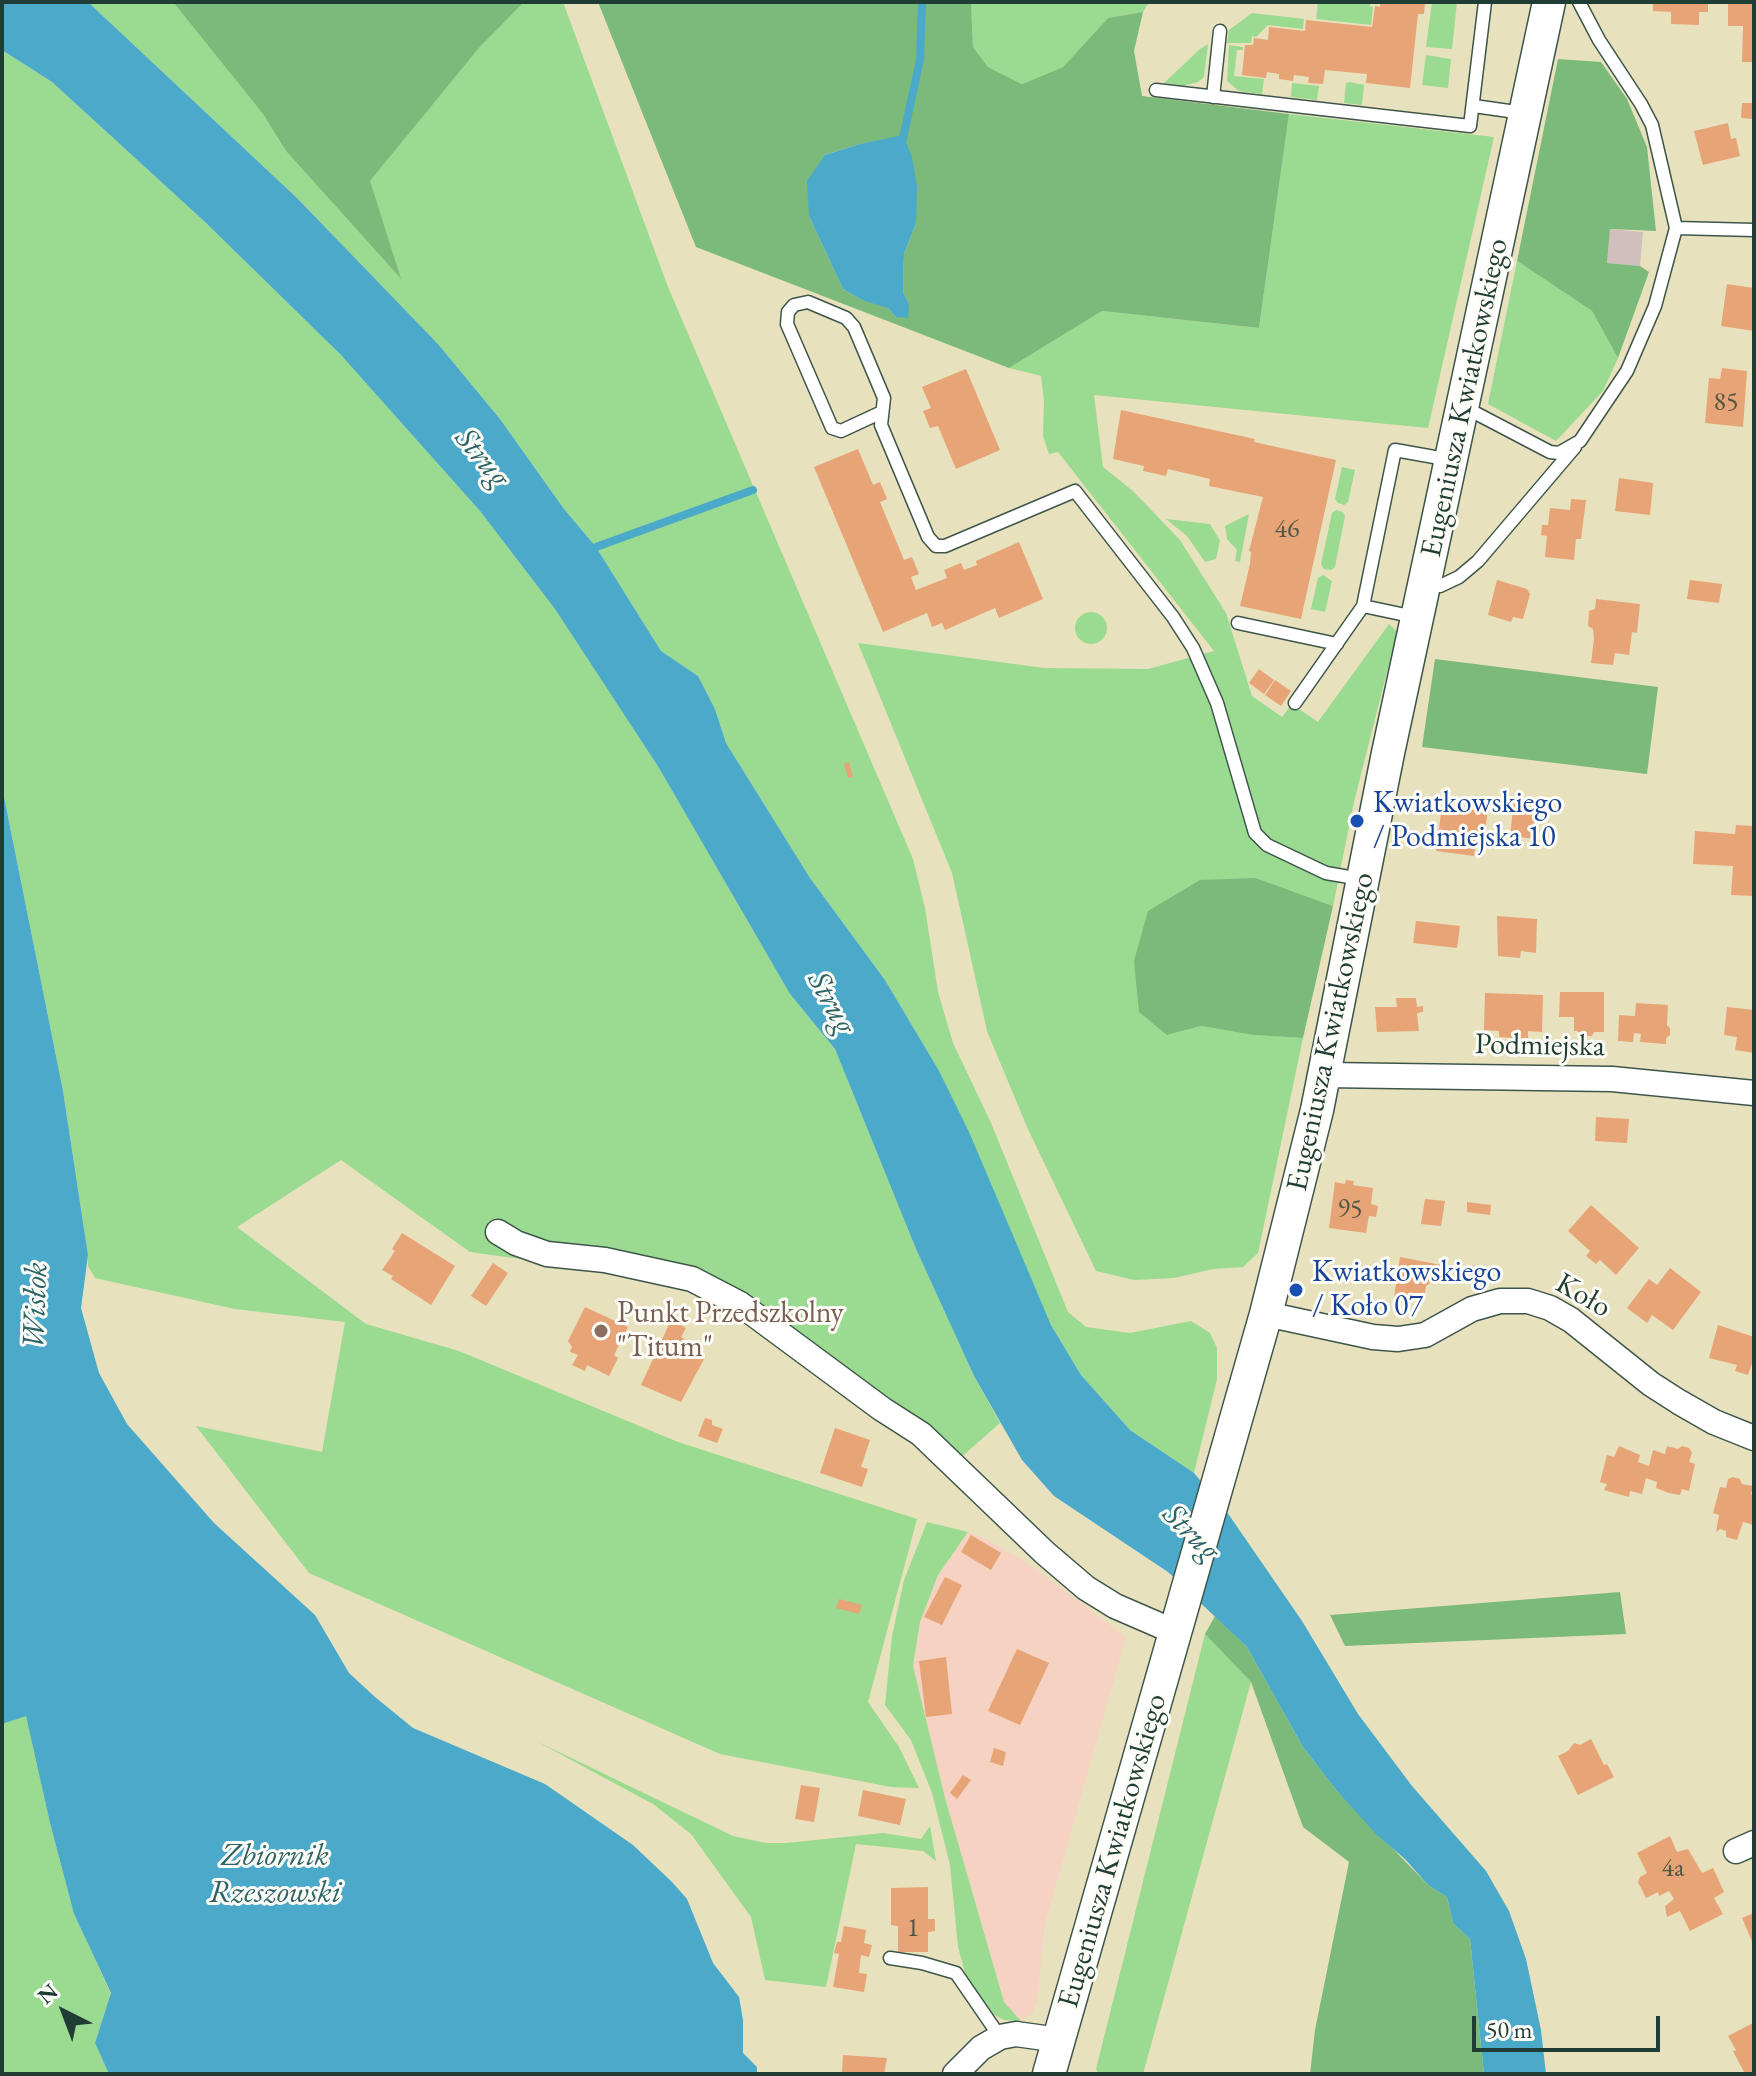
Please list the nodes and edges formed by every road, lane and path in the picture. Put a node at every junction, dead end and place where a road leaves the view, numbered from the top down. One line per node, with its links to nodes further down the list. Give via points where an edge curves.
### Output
1 (1485, 2): 7 (lane)
2 (1549, 2): 8 (street, Eugeniusza Kwiatkowskiego)
3 (1579, 2): 9 (lane, via 1652,125)
4 (1220, 31): 6 (lane)
5 (1156, 90): 6 (lane)
6 (1213, 97): 7 (lane, via 1470,126)
7 (1474, 106): 8 (lane)
8 (1527, 114): 11 (street, Eugeniusza Kwiatkowskiego)
9 (1676, 228): 10 (lane); 13 (lane, via 1655,306 1627,371)
10 (1754, 230)
11 (1464, 407): 13 (lane, via 1550,452 1559,453); 14 (street, Eugeniusza Kwiatkowskiego)
12 (882, 412): 12 (lane, via 884,398 851,321 808,302 794,305 787,324 832,428 841,431); 21 (lane, via 881,425 936,546 1075,491 1193,648 1217,703 1255,833 1267,845 1326,873)
13 (1580, 441): 15 (lane, via 1478,561 1440,586)
14 (1452, 460): 15 (street, Eugeniusza Kwiatkowskiego); 16 (lane, via 1395,450)
15 (1425, 585): 17 (street, Eugeniusza Kwiatkowskiego)
16 (1363, 606): 17 (lane); 19 (lane)
17 (1418, 618): 21 (street, Eugeniusza Kwiatkowskiego)
18 (1238, 623): 19 (lane)
19 (1337, 644): 20 (lane)
20 (1295, 703)
21 (1364, 880): 22 (street, Eugeniusza Kwiatkowskiego)
22 (1325, 1075): 23 (street, Podmiejska, via 1612,1079); 25 (street, Eugeniusza Kwiatkowskiego)
23 (1754, 1093)
24 (498, 1232): 27 (street, via 547,1254 692,1279 740,1304 921,1434 1086,1588 1115,1606)
25 (1266, 1314): 26 (street, Koło, via 1398,1339 1425,1335 1472,1309 1528,1301 1571,1320 1679,1402); 27 (street, Eugeniusza Kwiatkowskiego)
26 (1754, 1438)
27 (1179, 1617): 30 (street, Eugeniusza Kwiatkowskiego)
28 (890, 1958): 29 (lane, via 956,1973)
29 (1000, 2037): 30 (street, via 1016,2034); 31 (street)
30 (1054, 2064)
31 (955, 2074)

